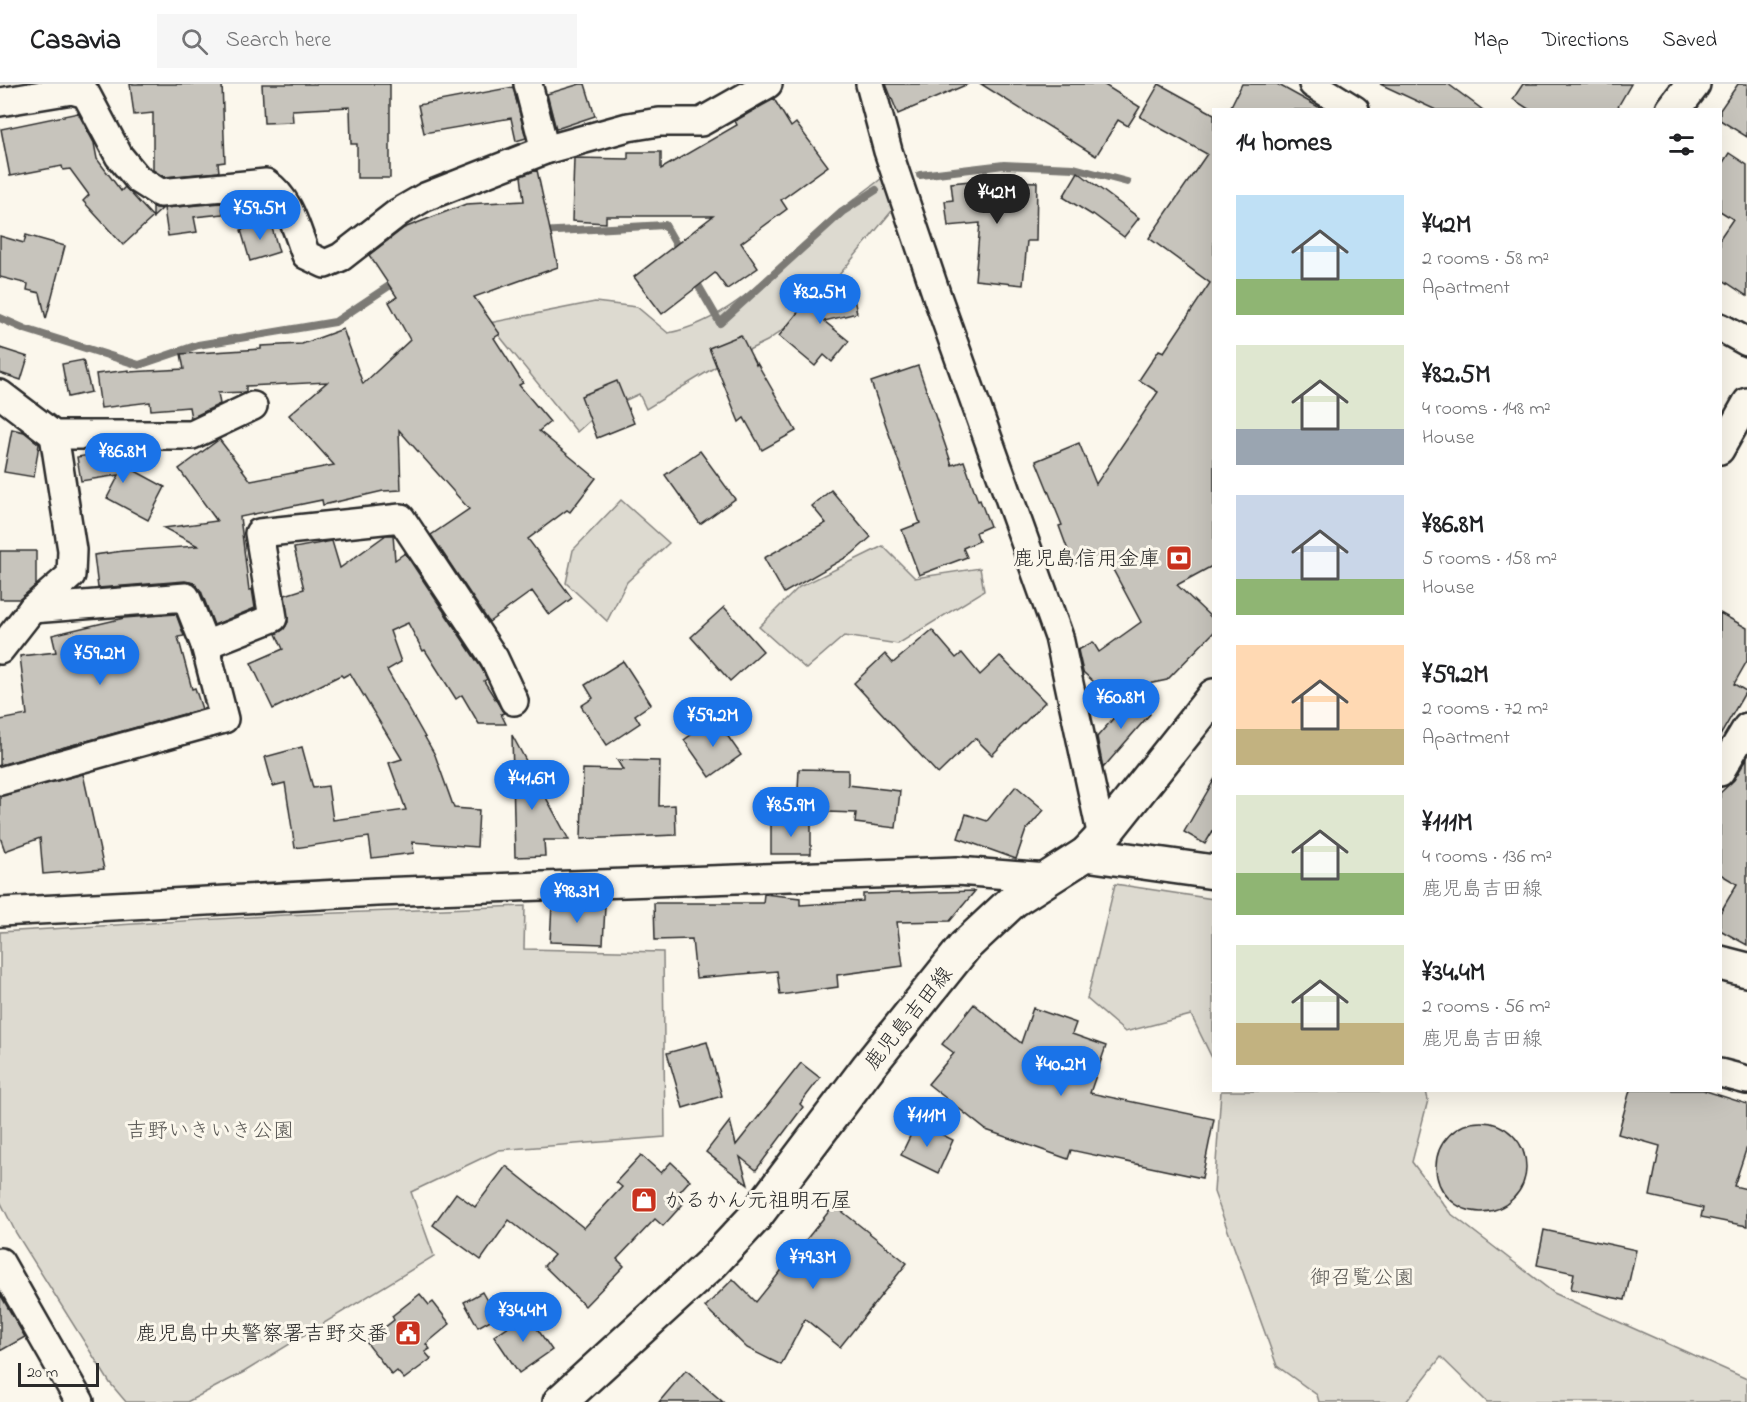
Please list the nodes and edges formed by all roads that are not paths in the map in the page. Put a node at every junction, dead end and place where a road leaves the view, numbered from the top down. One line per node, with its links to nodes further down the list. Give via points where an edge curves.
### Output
1 (528, 84): 10 (street)
2 (768, 84): 10 (street, via 701,122 628,127)
3 (870, 84): 26 (street, via 934,288 1059,637)
4 (1312, 84): 8 (street)
5 (1693, 84): 9 (main road)
6 (90, 89): 7 (street); 10 (street, via 119,156 138,179 160,193 266,183 284,200 306,255 325,264 341,257 425,197)
7 (0, 102)
8 (1352, 108)
9 (1675, 108)
10 (545, 150)
11 (1722, 328): 12 (street)
12 (1747, 342)
13 (1, 401): 16 (street)
14 (1747, 402): 17 (street)
15 (254, 406): 16 (street, via 192,435)
16 (54, 435): 18 (street, via 72,550 71,575)
17 (1722, 446)
18 (32, 609): 19 (street, via 186,597); 20 (street)
19 (205, 645): 22 (street, via 273,618 260,533 401,518 494,658); 25 (street, via 224,719)
20 (0, 650)
21 (1212, 698): 26 (main road, 鹿児島吉田線)
22 (514, 701)
23 (1747, 727): 24 (street)
24 (1722, 769)
25 (0, 781)
26 (1094, 845): 27 (main road); 28 (main road, 鹿児島吉田線)
27 (1212, 872)
28 (1048, 878): 29 (street, via 957,871 377,891); 36 (main road, 鹿児島吉田線, via 1014,900 965,946 754,1218 719,1256)
29 (0, 912)
30 (1722, 964): 31 (main road)
31 (1747, 970)
32 (1722, 1074): 33 (street)
33 (1747, 1080)
34 (1, 1266): 35 (street)
35 (80, 1402)
36 (560, 1402)

